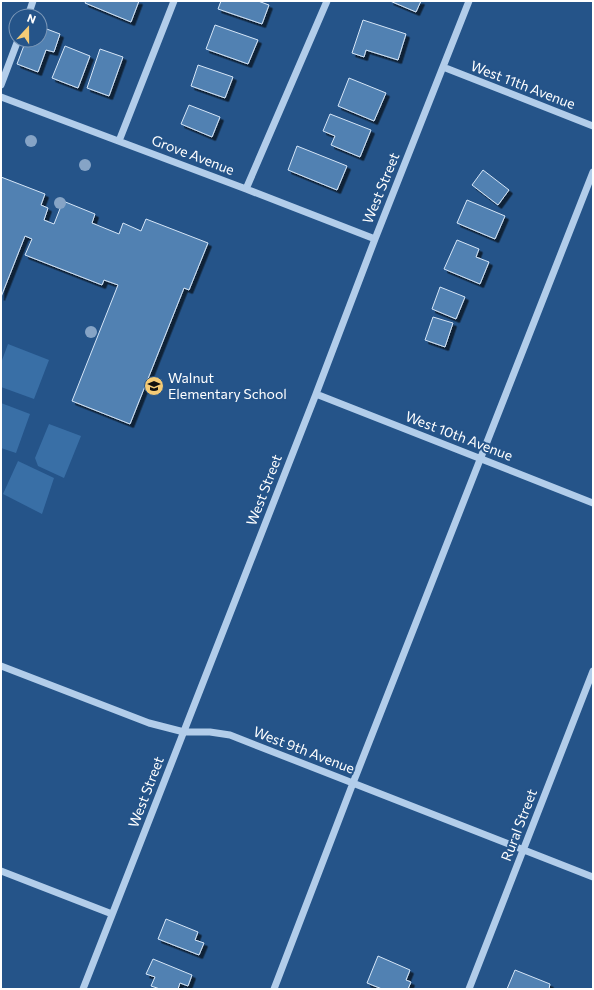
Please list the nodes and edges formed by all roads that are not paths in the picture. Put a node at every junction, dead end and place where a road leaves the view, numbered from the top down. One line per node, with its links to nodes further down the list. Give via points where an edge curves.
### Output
1 (174, 1): 9 (street)
2 (327, 1): 11 (street)
3 (469, 1): 5 (street, West Street)
4 (15, 48): 6 (street)
5 (443, 67): 8 (street, West 11th Avenue); 12 (street, West Street)
6 (1, 85)
7 (1, 97): 9 (street, Grove Avenue)
8 (593, 126)
9 (119, 141): 11 (street, Grove Avenue)
10 (593, 172): 14 (street)
11 (246, 189): 12 (street, Grove Avenue)
12 (375, 239): 13 (street, West Street)
13 (316, 394): 14 (street, West 10th Avenue); 18 (street, West Street)
14 (480, 459): 15 (street, West 10th Avenue); 19 (street)
15 (593, 503)
16 (1, 666): 18 (street, West 9th Avenue, via 149,722)
17 (593, 671): 20 (street, Rural Street)
18 (184, 732): 19 (street, West 9th Avenue, via 230,735); 23 (street, West Street)
19 (353, 783): 20 (street, West 9th Avenue); 25 (street)
20 (523, 850): 22 (street, West 9th Avenue); 26 (street, Rural Street)
21 (1, 871): 23 (street)
22 (593, 877)
23 (112, 914): 24 (street, West Street)
24 (83, 989)
25 (274, 989)
26 (469, 989)

